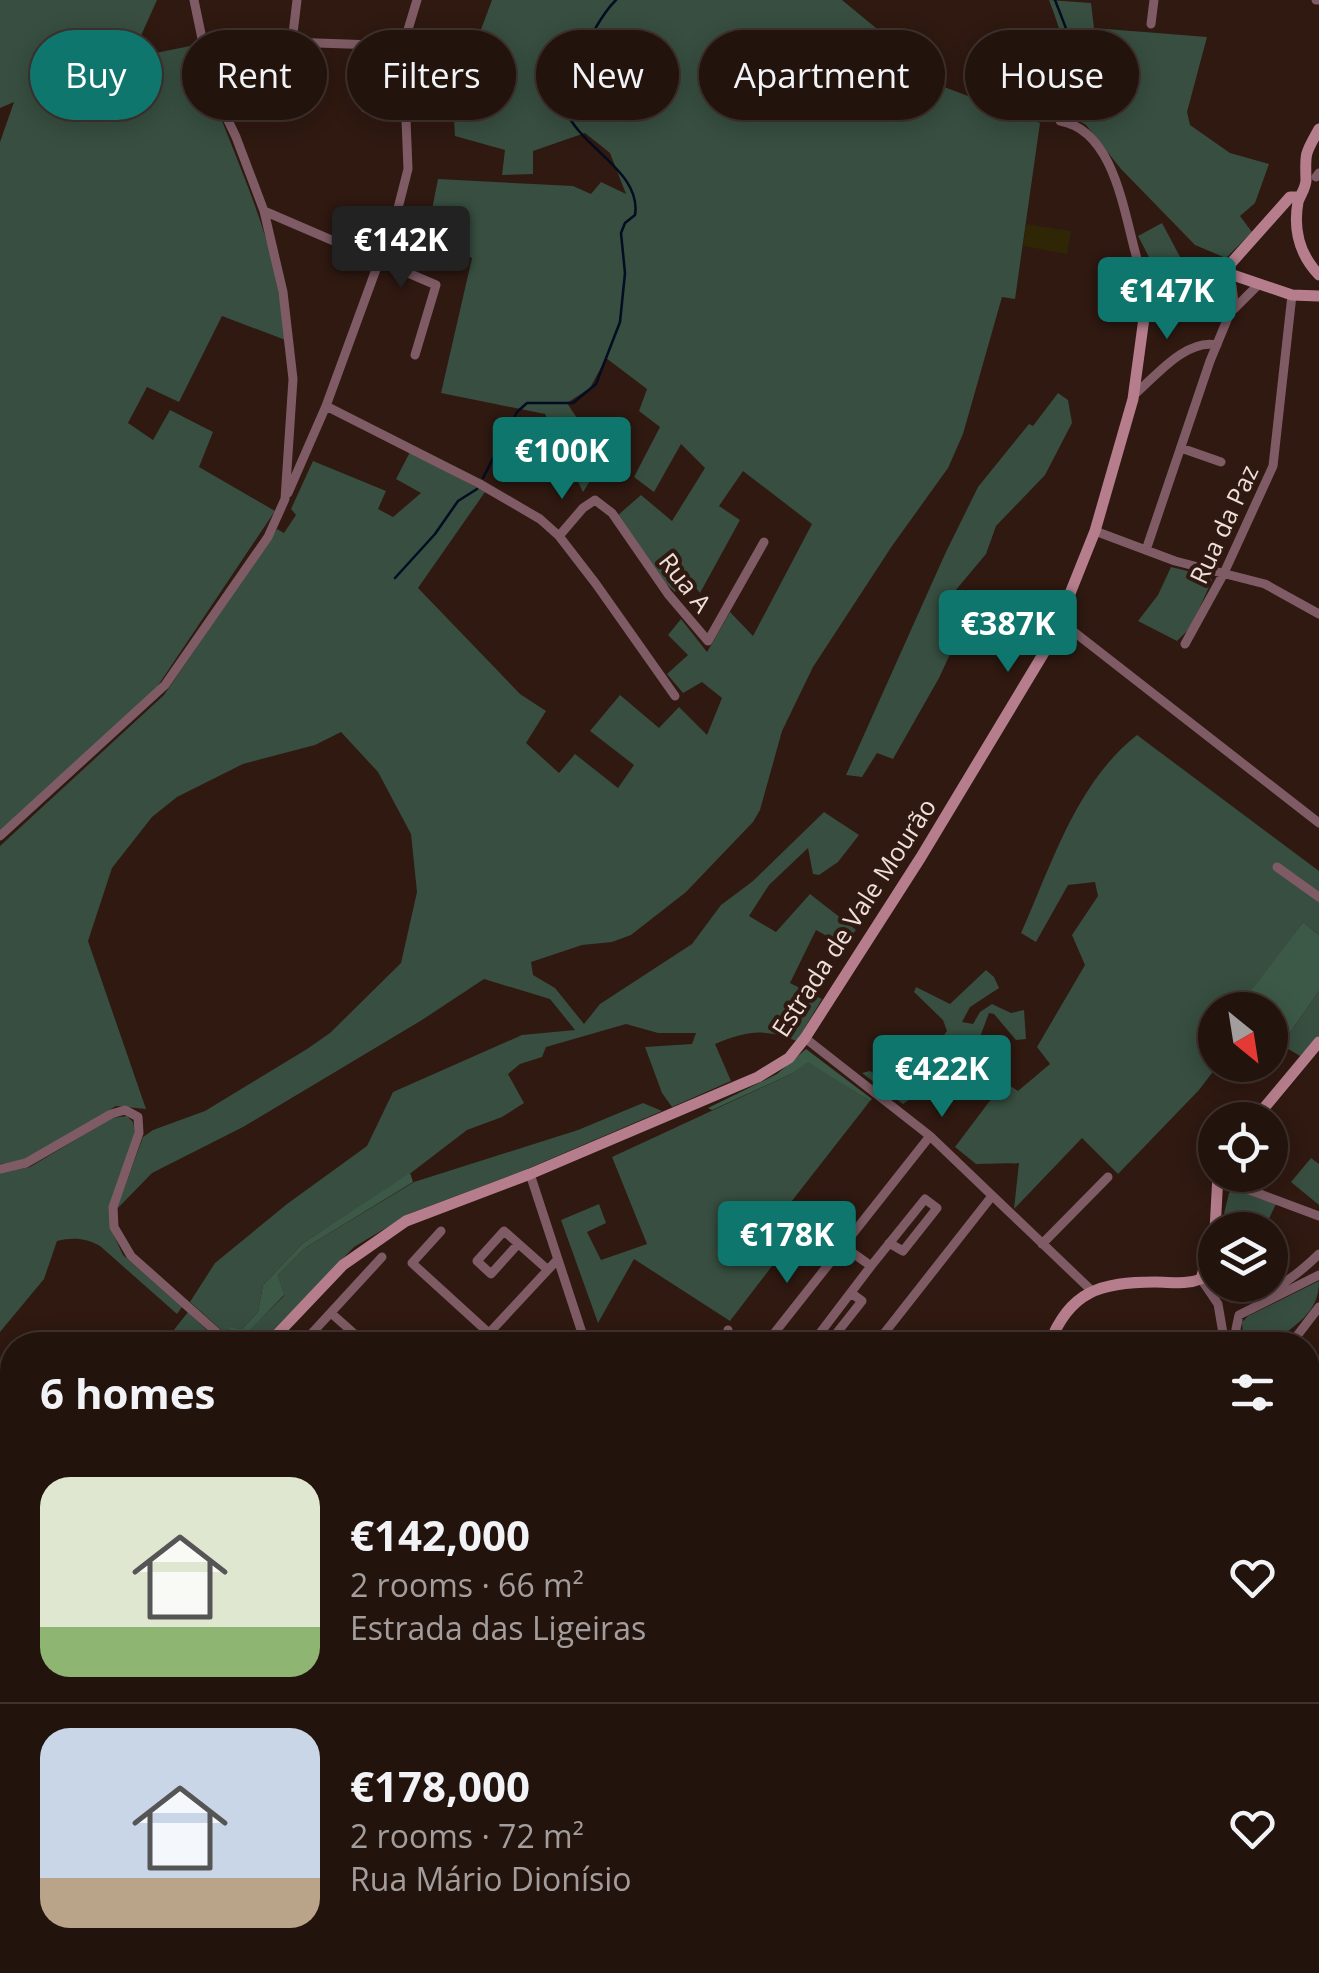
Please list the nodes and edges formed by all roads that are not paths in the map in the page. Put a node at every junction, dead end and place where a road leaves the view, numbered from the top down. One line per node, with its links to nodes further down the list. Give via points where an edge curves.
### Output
1 (297, 0): 7 (street)
2 (417, 0): 8 (street)
3 (1154, 0): 5 (street)
4 (196, 2): 6 (street)
5 (1152, 24)
6 (201, 30)
7 (293, 30)
8 (408, 30)
9 (228, 120): 15 (street)
10 (406, 120): 16 (street, via 408,169)
11 (1060, 121): 22 (street, via 1081,127 1103,154)
12 (1319, 129): 13 (street, via 1303,160)
13 (1315, 178): 14 (street)
14 (1295, 197): 17 (street); 18 (street, via 1300,246)
15 (264, 211): 16 (street); 30 (street, via 292,352)
16 (381, 261): 25 (street, via 436,284); 27 (street)
17 (1224, 272): 19 (street); 22 (street, via 1198,289); 23 (street, via 1234,295)
18 (1319, 275)
19 (1260, 284): 20 (street); 23 (street)
20 (1292, 295): 21 (street); 35 (street, Rua da Paz, via 1274,466)
21 (1319, 296)
22 (1155, 300): 26 (street, Estrada de Vale Mourão, via 1144,318)
23 (1232, 312): 24 (street)
24 (1217, 345): 26 (street, via 1186,351); 28 (street)
25 (415, 355)
26 (1134, 396): 31 (street, Estrada de Vale Mourão)
27 (326, 406): 30 (street); 32 (street, via 516,503)
28 (1181, 448): 29 (street); 34 (street)
29 (1222, 462)
30 (285, 499): 41 (street, via 268,537 165,685)
31 (1094, 531): 34 (street); 37 (street, Estrada de Vale Mourão)
32 (559, 536): 33 (street, Rua A, via 595,500 612,513 708,641); 39 (street)
33 (764, 542)
34 (1146, 550): 35 (street)
35 (1224, 573): 36 (street, via 1265,584); 38 (street, Rua da Paz)
36 (1319, 614)
37 (1060, 621): 40 (street); 44 (street, Estrada de Vale Mourão, via 1034,674)
38 (1185, 644)
39 (675, 696)
40 (1319, 823)
41 (0, 836)
42 (1277, 867): 43 (street)
43 (1319, 898)
44 (805, 1038): 47 (street); 49 (street, Estrada de Vale Mourão, via 770,1070)
45 (1319, 1042): 46 (street)
46 (1269, 1102)
47 (930, 1136): 52 (street); 58 (street)
48 (0, 1169): 73 (street, via 26,1163 112,1114 125,1110 138,1117 139,1133 112,1208 114,1228 131,1256)
49 (530, 1174): 61 (street); 74 (street, Estrada de Vale Mourão, via 414,1217 378,1238)
50 (1108, 1177): 57 (street)
51 (1255, 1192): 53 (street)
52 (992, 1196): 57 (street); 83 (street)
53 (1319, 1216)
54 (442, 1231): 77 (street, via 412,1262)
55 (889, 1243): 55 (street, via 924,1199 936,1208 903,1251); 62 (street)
56 (518, 1244): 56 (street, via 504,1231 476,1261 491,1274); 63 (street)
57 (1042, 1244): 67 (street)
58 (843, 1246): 62 (street); 80 (street)
59 (1319, 1254): 66 (street)
60 (382, 1257): 72 (street)
61 (558, 1259): 63 (street); 79 (street)
62 (871, 1266): 68 (street)
63 (546, 1269): 78 (street)
64 (1319, 1275): 86 (street, via 1239,1315)
65 (1198, 1280): 67 (street)
66 (1288, 1280)
67 (1090, 1290): 84 (street)
68 (850, 1292): 81 (street); 82 (street, via 862,1301)
69 (1223, 1302): 70 (street)
70 (1218, 1304): 85 (street)
71 (1319, 1307): 87 (street)
72 (331, 1313): 75 (street); 76 (street)
73 (216, 1332)
74 (279, 1332)
75 (314, 1332)
76 (352, 1332)
77 (487, 1332)
78 (489, 1332)
79 (582, 1332)
80 (775, 1332)
81 (819, 1332)
82 (837, 1332)
83 (885, 1332)
84 (1055, 1332)
85 (1222, 1332)
86 (1236, 1332)
87 (1300, 1332)

